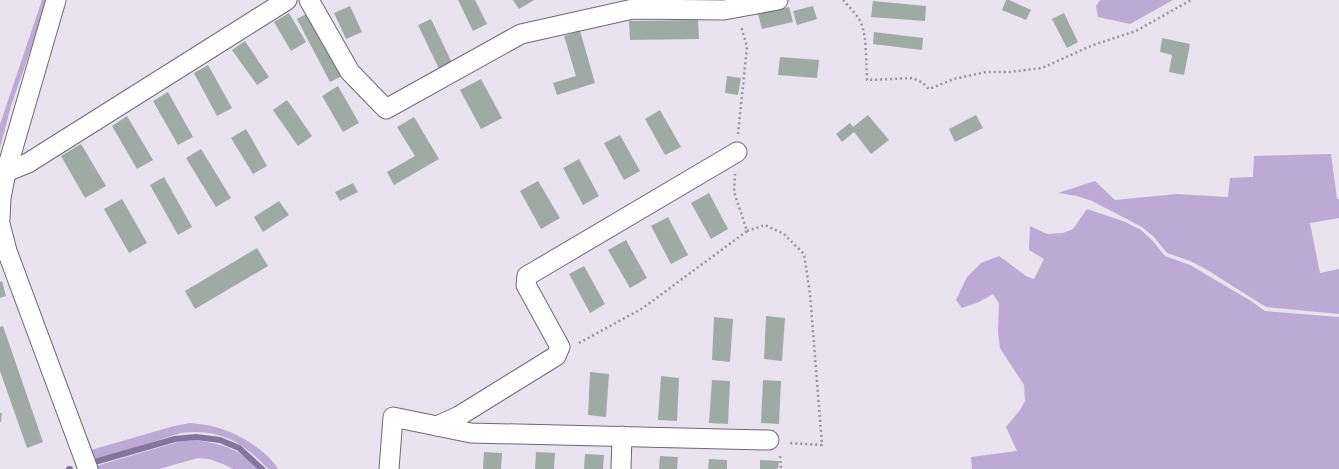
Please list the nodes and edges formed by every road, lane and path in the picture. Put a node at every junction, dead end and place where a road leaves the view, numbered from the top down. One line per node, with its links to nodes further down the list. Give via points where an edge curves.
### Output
1 (56, 0): 9 (street)
2 (286, 0): 9 (street, via 28,163)
3 (309, 0): 7 (street, via 350,72 386,109 521,34 633,9)
4 (778, 0): 7 (street)
5 (843, 0): 6 (path, via 861,23 867,80 912,78 929,89 986,72 1042,68 1093,45 1136,31)
6 (1191, 0)
7 (724, 10): 8 (path, via 739,20 747,47)
8 (737, 152): 12 (path, via 734,192); 14 (street, via 527,276 526,285 560,347)
9 (6, 172): 10 (street)
10 (0, 219)
11 (0, 224): 13 (street)
12 (747, 231): 14 (path, via 643,308); 17 (path, via 765,225 784,234 804,254 810,294 822,445)
13 (4, 250): 19 (street)
14 (556, 356): 15 (street, via 459,416)
15 (437, 426): 16 (street, via 472,433); 20 (street, via 393,417)
16 (622, 436): 18 (street); 21 (street)
17 (787, 443)
18 (774, 444): 22 (path)
19 (88, 469)
20 (389, 469)
21 (621, 469)
22 (781, 469)

